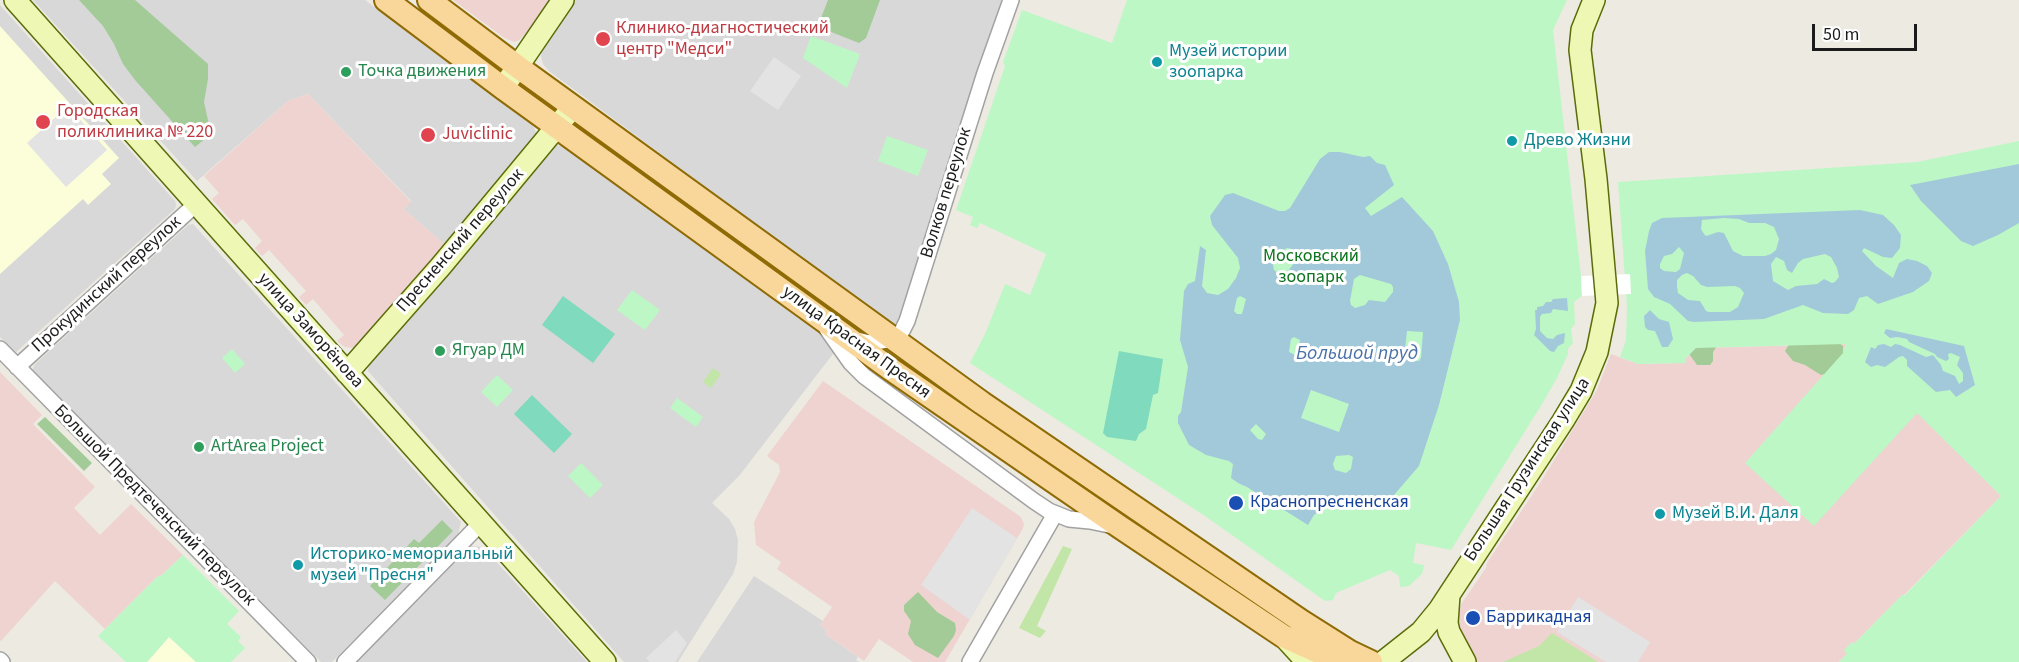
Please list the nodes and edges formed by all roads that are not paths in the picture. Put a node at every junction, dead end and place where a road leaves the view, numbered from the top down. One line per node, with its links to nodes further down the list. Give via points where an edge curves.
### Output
1 (15, 0): 11 (street, улица Заморёнова)
2 (386, 0): 8 (main road, улица Красная Пресня)
3 (429, 0): 7 (main road, улица Красная Пресня)
4 (563, 0): 7 (street)
5 (1011, 0): 14 (street, Волков переулок, via 908,321)
6 (1594, 0): 21 (street, Большая Грузинская улица, via 1582,30 1580,50 1606,293 1601,335 1581,391)
7 (518, 67): 8 (street); 9 (main road, улица Красная Пресня)
8 (504, 88): 10 (main road, улица Красная Пресня)
9 (573, 107): 10 (street, Пресненский переулок); 14 (main road, улица Красная Пресня)
10 (556, 126): 12 (main road, улица Красная Пресня); 17 (street, Пресненский переулок)
11 (196, 204): 16 (street, Прокудинский переулок); 17 (street, улица Заморёнова)
12 (814, 313): 13 (main road, улица Красная Пресня); 18 (street, via 864,376)
13 (848, 338): 14 (street, via 869,343); 20 (main road, улица Красная Пресня)
14 (893, 339): 29 (main road, улица Красная Пресня, via 1301,621)
15 (0, 349): 16 (street, Большой Предтеченский переулок)
16 (17, 367): 23 (street, Большой Предтеченский переулок)
17 (347, 373): 19 (street, улица Заморёнова)
18 (1056, 514): 20 (street); 26 (street)
19 (481, 523): 24 (street); 25 (street, улица Заморёнова)
20 (1120, 527): 22 (main road, улица Красная Пресня)
21 (1449, 593): 30 (street, Большая Грузинская улица, via 1421,632); 31 (street, via 1449,632)
22 (1283, 636): 27 (street); 28 (main road, улица Красная Пресня)
23 (308, 662)
24 (345, 662)
25 (606, 662)
26 (970, 662)
27 (1307, 662)
28 (1341, 662)
29 (1371, 662)
30 (1383, 662)
31 (1465, 662)

